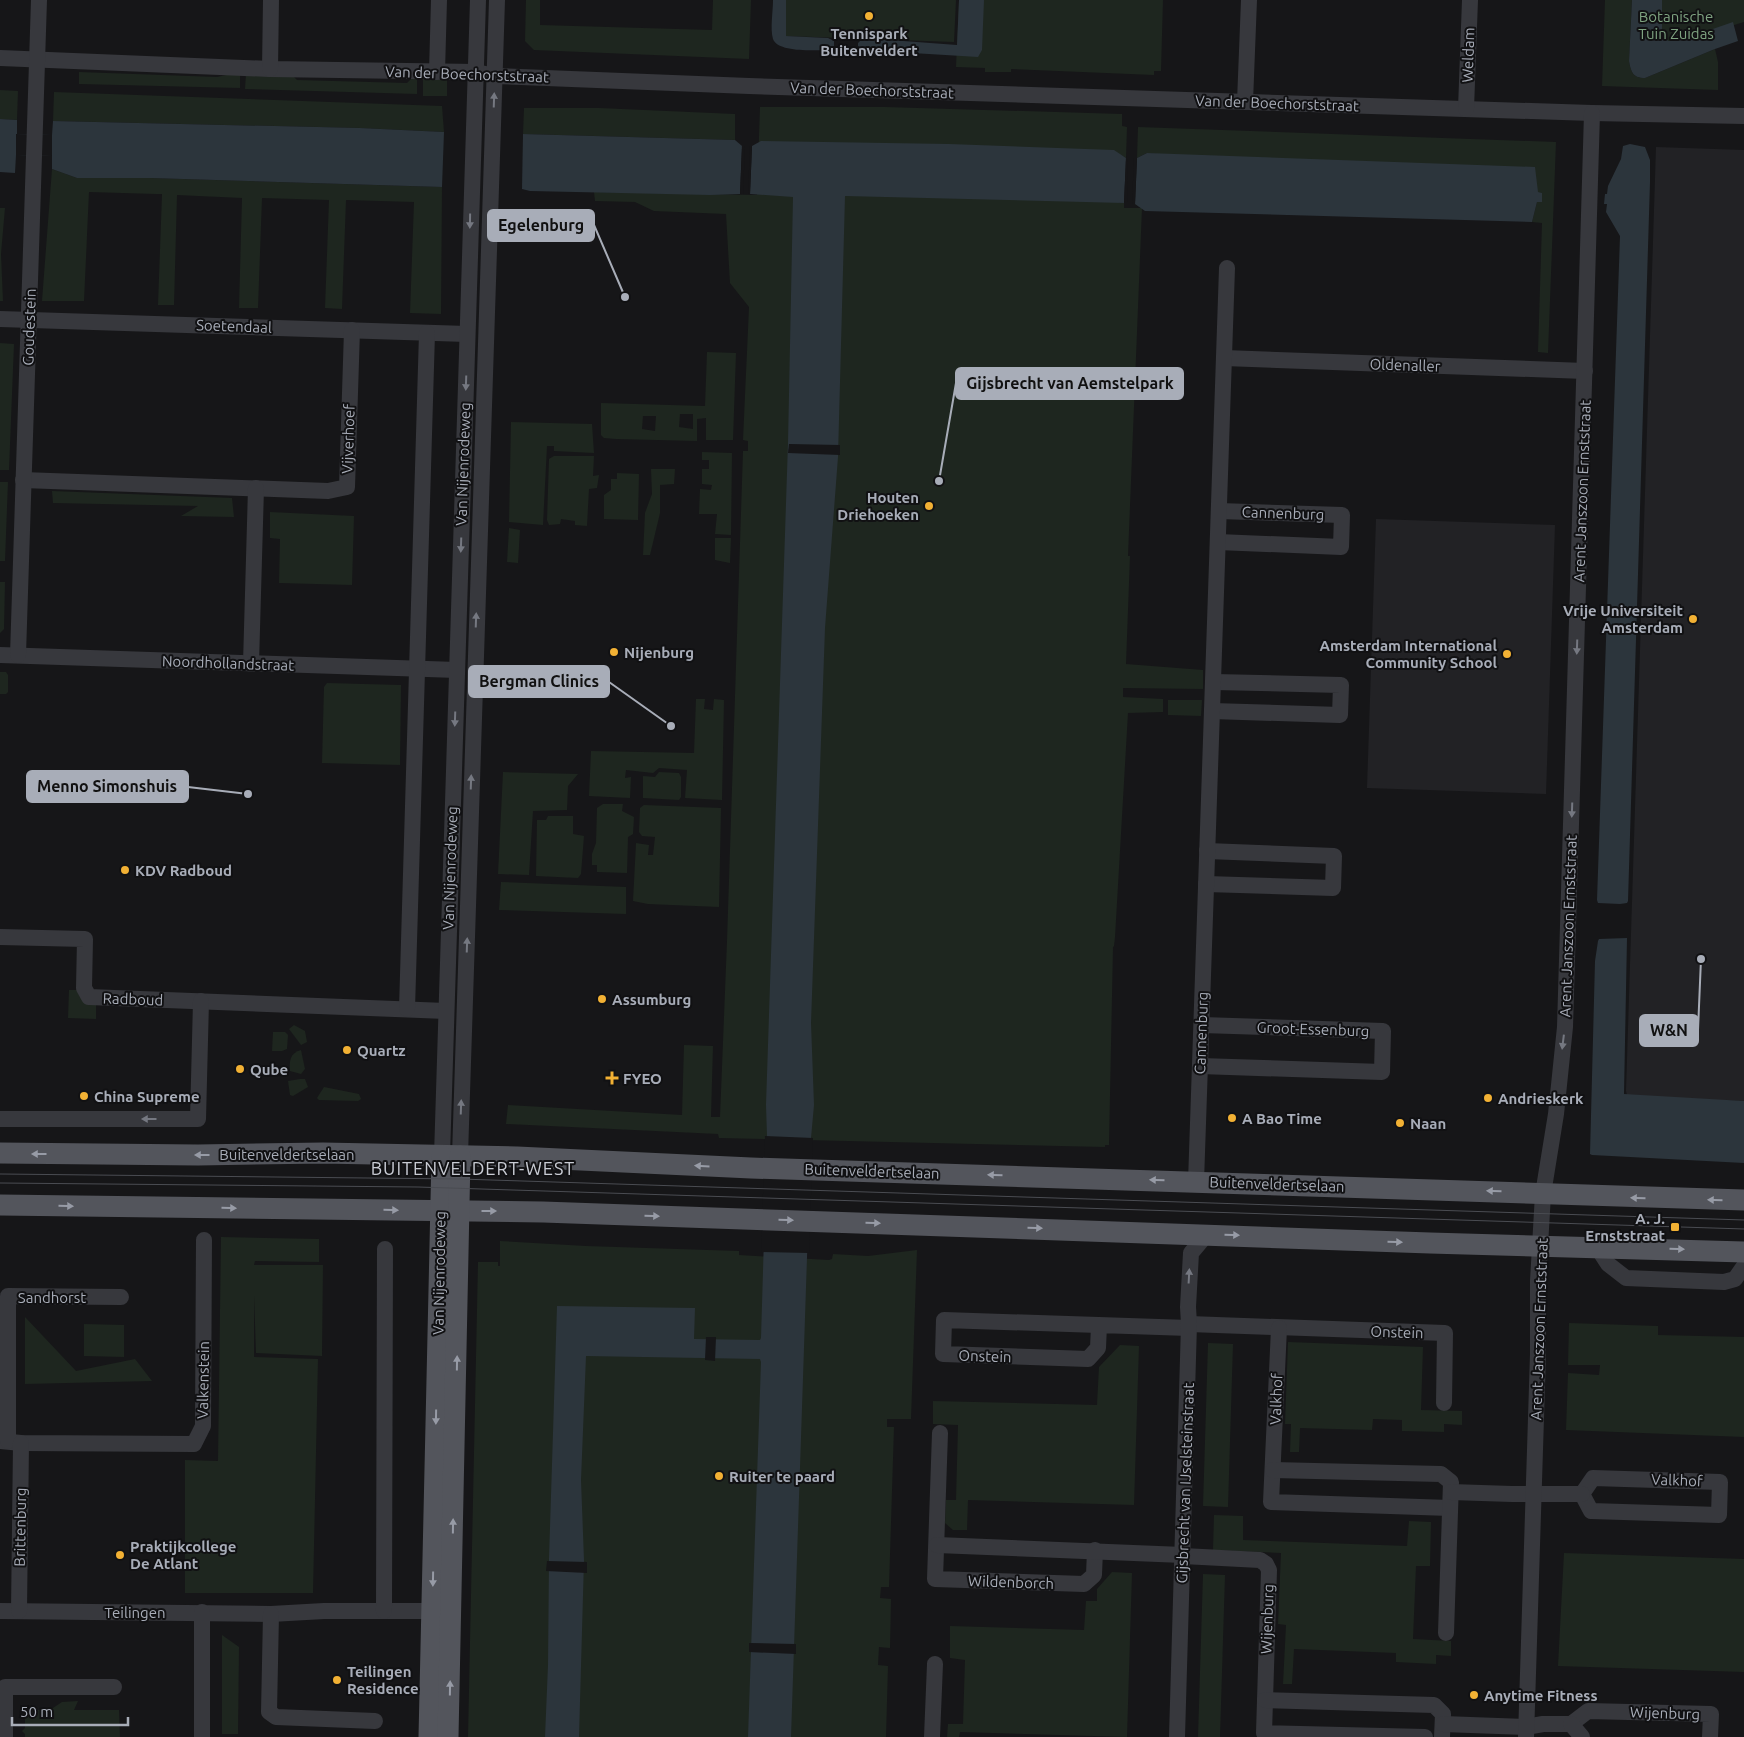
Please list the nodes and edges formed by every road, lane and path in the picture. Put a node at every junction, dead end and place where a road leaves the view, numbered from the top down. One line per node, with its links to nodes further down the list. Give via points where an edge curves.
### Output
1 (39, 0): 9 (street, Goudestein)
2 (271, 0): 10 (street)
3 (439, 0): 11 (street)
4 (478, 0): 12 (street, Van Nijenrodeweg)
5 (497, 0): 13 (street, Van Nijenrodeweg)
6 (1249, 0): 14 (street)
7 (1470, 0): 15 (street, Weldam)
8 (0, 58): 9 (street, Van der Boechorststraat)
9 (38, 60): 10 (street, Van der Boechorststraat); 20 (street, Goudestein)
10 (270, 69): 11 (street, Van der Boechorststraat)
11 (437, 72): 12 (street, Van der Boechorststraat)
12 (476, 72): 13 (street, Van der Boechorststraat); 23 (street, Van Nijenrodeweg, one-way to 23)
13 (494, 76): 14 (street, Van der Boechorststraat); 47 (street, Van Nijenrodeweg, one-way to 13)
14 (1245, 102): 15 (street, Van der Boechorststraat)
15 (1466, 109): 16 (street, Van der Boechorststraat)
16 (1592, 113): 17 (street, Van der Boechorststraat); 25 (street, Arent Janszoon Ernststraat)
17 (1744, 116)
18 (1226, 268): 24 (street, Cannenburg)
19 (0, 319): 20 (street, Soetendaal)
20 (29, 320): 21 (street, Soetendaal); 26 (street, Goudestein)
21 (352, 330): 22 (street, Soetendaal); 27 (street, Vijverhoef, via 346,487 328,491)
22 (427, 333): 23 (street, Soetendaal); 33 (street)
23 (467, 334): 34 (street, Van Nijenrodeweg, one-way to 34)
24 (1224, 358): 25 (street, Oldenaller); 28 (street, Cannenburg)
25 (1585, 371): 49 (street, Arent Janszoon Ernststraat, one-way to 49, via 1565,1027)
26 (23, 480): 27 (street, Vijverhoef); 31 (street, Goudestein)
27 (256, 488): 32 (street)
28 (1218, 511): 29 (street, Cannenburg); 29 (street, Cannenburg, via 1342,515 1341,547)
29 (1218, 542): 35 (street, Cannenburg)
30 (0, 655): 31 (street, Noordhollandstraat)
31 (18, 655): 32 (street, Noordhollandstraat)
32 (251, 664): 33 (street, Noordhollandstraat)
33 (418, 670): 34 (street, Noordhollandstraat); 41 (street)
34 (457, 670): 42 (street, Van Nijenrodeweg, one-way to 42)
35 (1214, 682): 36 (street, Cannenburg); 36 (street, via 1341,685 1340,715)
36 (1212, 711): 37 (street, Cannenburg)
37 (1207, 851): 38 (street, Cannenburg); 38 (street, via 1334,856 1333,888)
38 (1206, 884): 43 (street, Cannenburg)
39 (0, 936): 40 (street, Radboud, via 84,939 84,988 89,997)
40 (201, 1002): 41 (street, Radboud); 45 (street, one-way to 45, via 198,1119)
41 (407, 1009): 42 (street, Radboud)
42 (446, 1011): 47 (street, Van Nijenrodeweg)
43 (1202, 1025): 44 (street, Cannenburg); 44 (street, Groot-Essenburg, via 1383,1031 1382,1072)
44 (1200, 1066): 48 (street, Cannenburg)
45 (0, 1119)
46 (0, 1153): 47 (main road, Buitenveldertselaan, one-way to 46)
47 (451, 1156): 48 (main road, Buitenveldertselaan, one-way to 47); 52 (main road, Van Nijenrodeweg)
48 (1196, 1182): 49 (main road, Buitenveldertselaan, one-way to 48)
49 (1543, 1194): 50 (main road, Buitenveldertselaan, one-way to 49); 55 (street, Arent Janszoon Ernststraat)
50 (1744, 1200)
51 (0, 1205): 52 (main road, one-way to 52)
52 (450, 1211): 53 (main road, one-way to 53); 77 (main road, Van Nijenrodeweg)
53 (1207, 1234): 55 (main road, one-way to 55); 62 (street, Gijsbrecht van IJselsteinstraat, one-way to 53, via 1191,1253)
54 (204, 1240): 66 (street, Valkenstein, via 203,1426 194,1444)
55 (1540, 1245): 56 (main road); 68 (street, Arent Janszoon Ernststraat)
56 (1597, 1247): 58 (main road, one-way to 58); 59 (street, via 1608,1264 1626,1278 1724,1282 1735,1279)
57 (385, 1249): 76 (street)
58 (1744, 1252)
59 (1744, 1266)
60 (122, 1297): 66 (street, Sandhorst, via 8,1296)
61 (1099, 1325): 61 (street, Onstein, via 944,1320 943,1354 1088,1359 1098,1348); 62 (street, Onstein)
62 (1189, 1326): 63 (street, Onstein); 73 (street, Gijsbrecht van IJselsteinstraat)
63 (1279, 1328): 64 (street, Onstein, via 1445,1333); 67 (street, Valkhof)
64 (1444, 1403)
65 (940, 1432): 71 (street, Wildenborch)
66 (10, 1442): 75 (street, Brittenburg)
67 (1273, 1470): 70 (street, via 1441,1474 1451,1482); 70 (street, Valkhof, via 1271,1502)
68 (1534, 1493): 69 (street, Valkhof); 70 (street, Valkhof); 87 (street, Arent Janszoon Ernststraat)
69 (1582, 1494): 69 (street, Valkhof, via 1593,1478 1720,1482 1719,1515 1591,1511)
70 (1450, 1500): 80 (street)
71 (936, 1545): 72 (street); 72 (street, Wildenborch, via 935,1579 1074,1584 1084,1584 1094,1574)
72 (1095, 1550): 73 (street)
73 (1183, 1555): 83 (street, Wijenburg, via 1260,1560 1266,1564 1269,1570); 93 (street, Gijsbrecht van IJselsteinstraat)
74 (0, 1611): 75 (street, Teilingen)
75 (19, 1611): 78 (street, Teilingen)
76 (384, 1611): 77 (street, Teilingen); 79 (street, Teilingen)
77 (442, 1611): 90 (main road, Van Nijenrodeweg); 91 (main road, Van Nijenrodeweg, one-way to 77)
78 (202, 1612): 79 (street, Teilingen); 89 (street)
79 (271, 1614): 84 (street, via 269,1712 276,1717)
80 (1446, 1632)
81 (935, 1664): 92 (street)
82 (114, 1687): 88 (street, via 5,1687)
83 (1265, 1700): 86 (street, via 1434,1705 1443,1714); 94 (street, Wijenburg, via 1264,1732)
84 (375, 1721)
85 (1571, 1724): 87 (street, via 1543,1724); 95 (street); 96 (street, Wijenburg, via 1588,1710 1711,1714)
86 (1443, 1731): 87 (street)
87 (1526, 1732)
88 (5, 1737)
89 (202, 1737)
90 (429, 1737)
91 (448, 1737)
92 (932, 1737)
93 (1177, 1737)
94 (1425, 1737)
95 (1582, 1737)
96 (1710, 1737)

